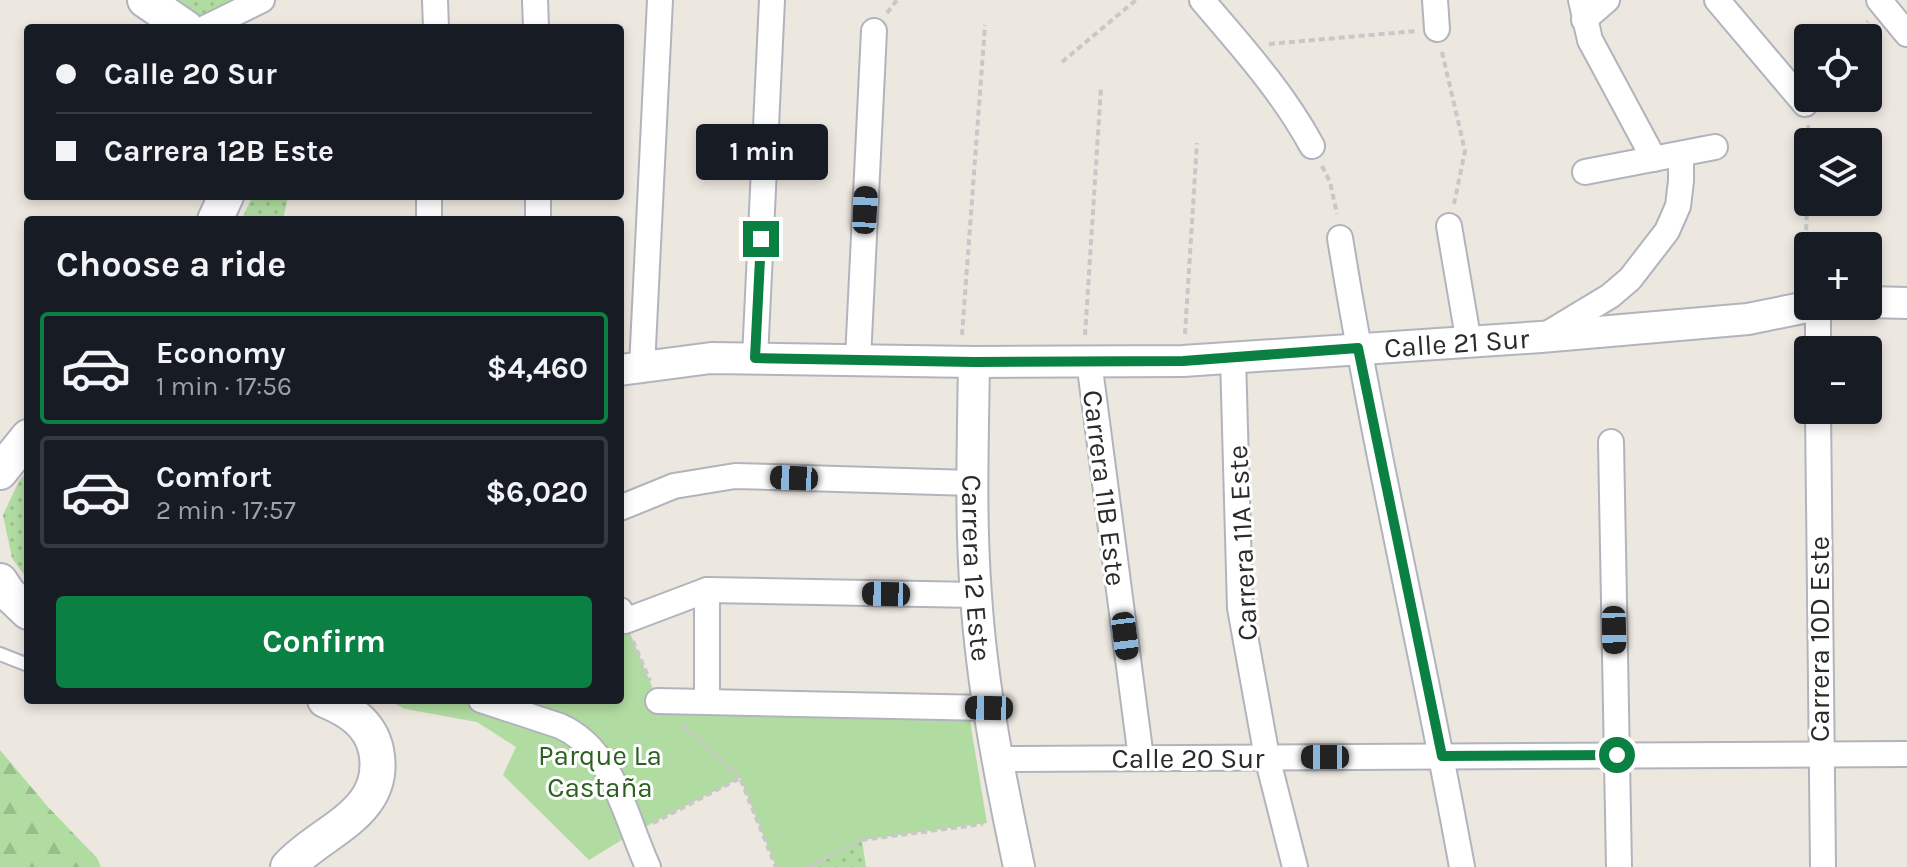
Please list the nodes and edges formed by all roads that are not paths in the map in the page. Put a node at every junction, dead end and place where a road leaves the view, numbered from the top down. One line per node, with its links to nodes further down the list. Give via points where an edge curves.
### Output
1 (145, 0): 13 (main road)
2 (262, 0): 14 (street)
3 (435, 0): 15 (street)
4 (535, 0): 16 (street)
5 (660, 0): 39 (street)
6 (772, 0): 35 (street)
7 (1202, 0): 21 (street, via 1284,97)
8 (1435, 0): 17 (street)
9 (1607, 0): 12 (street)
10 (1717, 0): 20 (street)
11 (1879, 0): 19 (street)
12 (1583, 10): 24 (street, via 1596,52)
13 (180, 24)
14 (213, 24)
15 (436, 24)
16 (536, 24)
17 (1437, 29)
18 (874, 31): 36 (street)
19 (1907, 34)
20 (1794, 91)
21 (1312, 146)
22 (1715, 147): 23 (street)
23 (1681, 154): 24 (street); 31 (street, via 1678,206 1654,249 1610,296)
24 (1654, 159): 25 (street)
25 (1585, 172)
26 (1449, 226): 32 (street)
27 (1340, 238): 33 (street)
28 (1882, 302): 29 (street)
29 (1907, 303)
30 (1794, 310): 31 (street, Calle 21 Sur)
31 (1541, 337): 32 (street, Calle 21 Sur)
32 (1469, 343): 33 (street, Calle 21 Sur)
33 (1358, 348): 34 (street, Calle 21 Sur); 61 (street)
34 (1233, 357): 37 (street, Calle 21 Sur); 62 (street, Carrera 11A Este, via 1240,608)
35 (755, 358): 36 (street, Calle 21 Sur); 39 (street, Calle 21 Sur)
36 (858, 359): 38 (street, Calle 21 Sur)
37 (1086, 361): 38 (street, Calle 21 Sur); 63 (street, Carrera 11B Este)
38 (967, 362): 44 (street, Carrera 12 Este)
39 (631, 368)
40 (1818, 424): 58 (street, Carrera 10D Este)
41 (24, 442): 43 (main road)
42 (1611, 442): 60 (street)
43 (0, 472)
44 (972, 483): 45 (street, via 735,476 674,486); 48 (street, Carrera 12 Este)
45 (624, 506)
46 (0, 581): 49 (main road)
47 (707, 590): 48 (street); 50 (street); 54 (street)
48 (976, 595): 57 (street, Carrera 12 Este)
49 (24, 608)
50 (624, 616)
51 (0, 654): 52 (lane)
52 (24, 663)
53 (658, 701): 54 (street)
54 (707, 702): 57 (street)
55 (342, 704): 65 (main road, via 373,740 376,779 349,820)
56 (493, 704): 66 (street, via 560,726 593,748 608,770)
57 (989, 708): 64 (street, Carrera 12 Este)
58 (1820, 754): 59 (street, Calle 20 Sur); 60 (street, Calle 20 Sur); 71 (street, Carrera 10D Este)
59 (1907, 754)
60 (1617, 755): 61 (street, Calle 20 Sur); 70 (street)
61 (1442, 756): 62 (street, Calle 20 Sur); 69 (street)
62 (1267, 757): 63 (street, Calle 20 Sur); 68 (street, Carrera 11A Este)
63 (1141, 758): 64 (street, Calle 20 Sur)
64 (996, 759): 67 (street, Carrera 12 Este)
65 (288, 867)
66 (648, 867)
67 (1019, 867)
68 (1295, 867)
69 (1462, 867)
70 (1619, 867)
71 (1823, 867)

